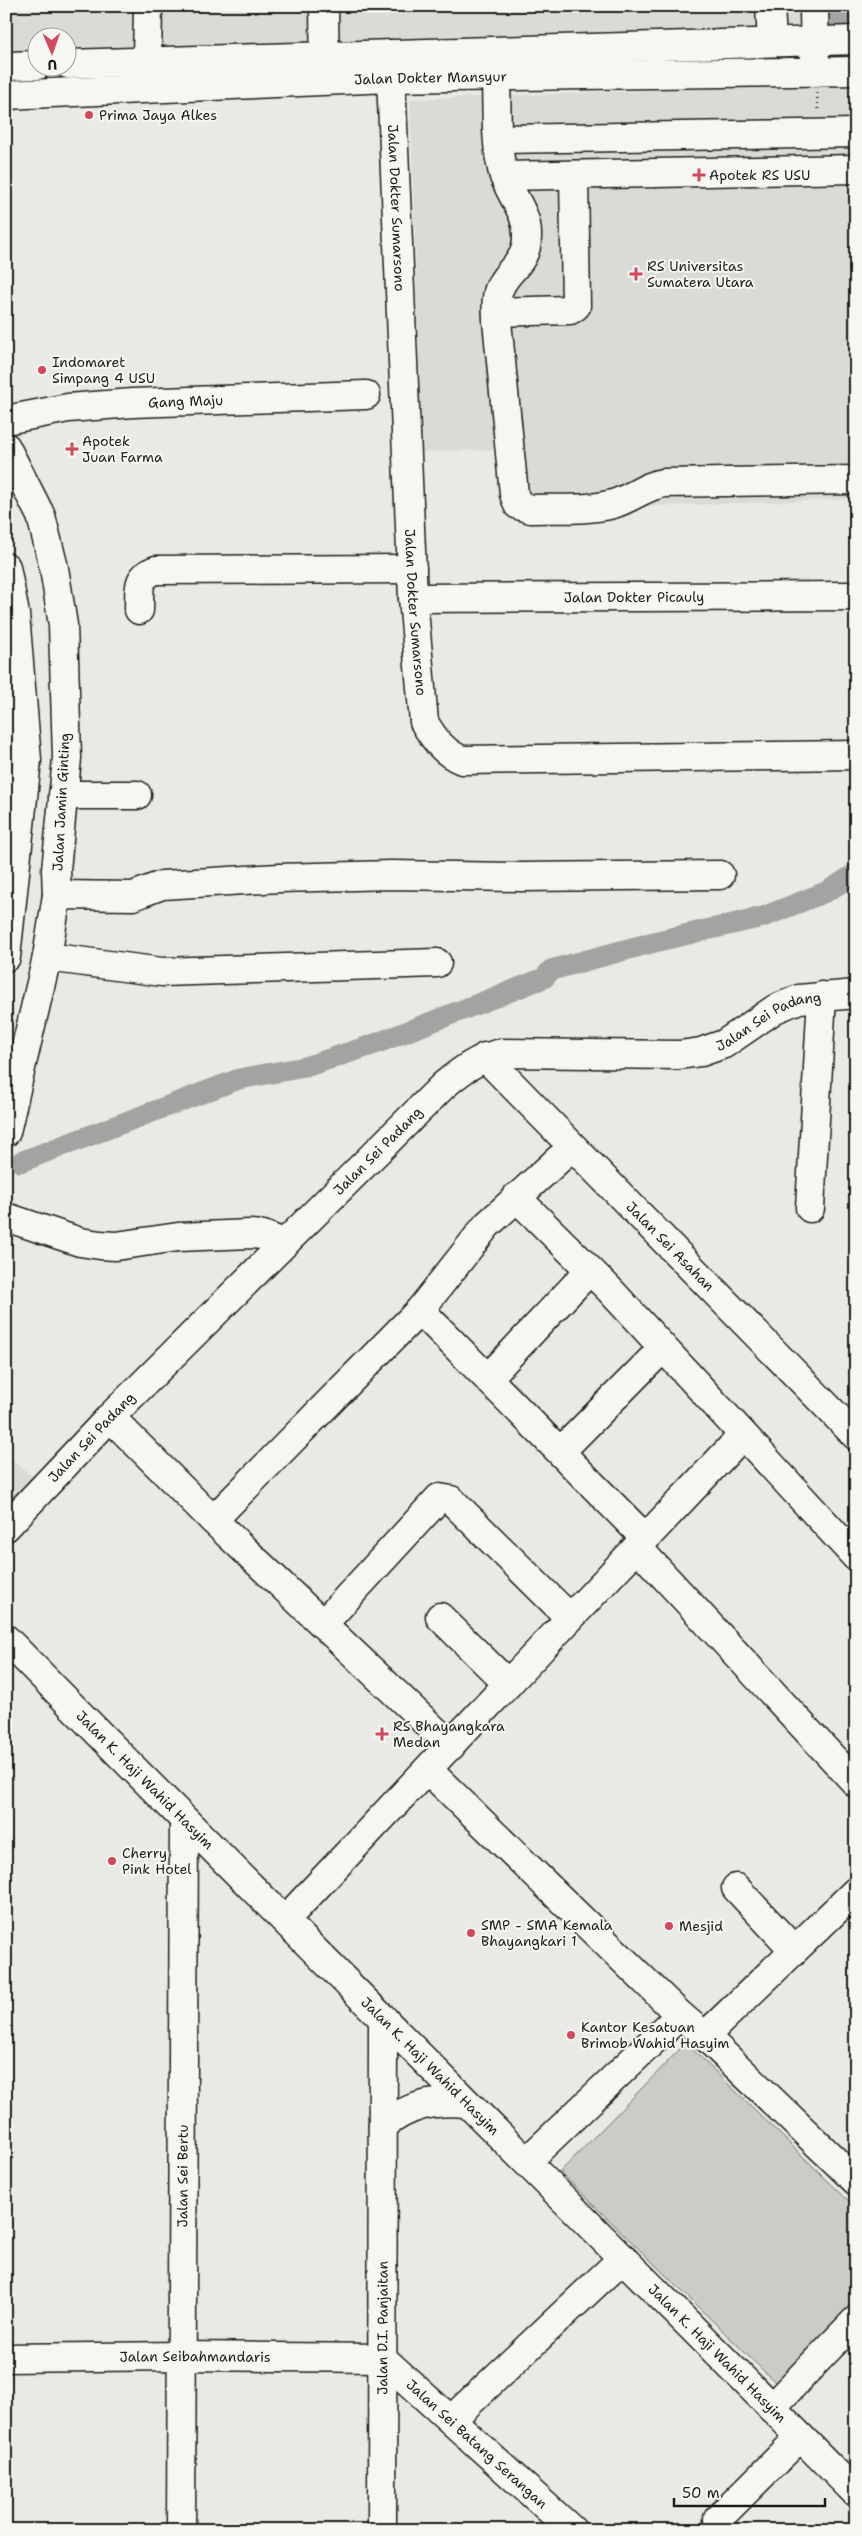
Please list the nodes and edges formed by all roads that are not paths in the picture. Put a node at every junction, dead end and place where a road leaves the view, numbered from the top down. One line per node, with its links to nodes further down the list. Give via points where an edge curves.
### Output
1 (148, 6): 8 (street)
2 (324, 6): 13 (street)
3 (770, 6): 7 (street)
4 (814, 6): 6 (street)
5 (856, 40): 6 (street, Jalan Dokter Mansyur)
6 (815, 41): 7 (street, Jalan Dokter Mansyur); 15 (street)
7 (772, 42): 12 (street, Jalan Dokter Mansyur)
8 (147, 62): 9 (street, Jalan Dokter Mansyur); 13 (street, Jalan Dokter Mansyur)
9 (78, 64)
10 (28, 65): 11 (street)
11 (6, 66)
12 (390, 66): 13 (street, Jalan Dokter Mansyur); 16 (street, Jalan Dokter Mansyur); 29 (street, Jalan Dokter Sumarsono)
13 (325, 69): 17 (street, Jalan Dokter Mansyur)
14 (856, 71): 15 (street, Jalan Dokter Mansyur)
15 (816, 72): 16 (street, Jalan Dokter Mansyur)
16 (496, 77): 19 (street)
17 (6, 95)
18 (856, 133): 19 (street)
19 (499, 139): 22 (street)
20 (856, 169): 21 (street)
21 (574, 175): 22 (street); 23 (street, via 576,306 570,310)
22 (504, 176): 23 (street, via 520,204 527,240 523,256 500,286)
23 (497, 312): 27 (street, via 514,494 518,505 524,508 611,504 658,484)
24 (366, 396): 25 (street, Gang Maju, via 133,403 68,408)
25 (6, 420)
26 (6, 447): 36 (street, Jalan Jamin Ginting, via 41,516 54,568 63,625 67,758)
27 (856, 480)
28 (6, 567): 33 (street)
29 (412, 569): 31 (street, Jalan Dokter Sumarsono); 32 (street, via 156,570 144,575 140,581)
30 (856, 596): 31 (street, Jalan Dokter Picauly)
31 (413, 598): 34 (street, Jalan Dokter Sumarsono, via 424,722 450,755 462,760)
32 (139, 610)
33 (12, 646): 39 (street, via 27,760)
34 (856, 755)
35 (137, 795): 36 (street)
36 (63, 796): 38 (street, Jalan Jamin Ginting, via 56,870)
37 (720, 875): 38 (street, via 279,878 162,885 133,896)
38 (57, 895): 40 (street, Jalan Jamin Ginting)
39 (7, 954): 40 (street)
40 (47, 957): 41 (street, via 162,972); 45 (street, Jalan Jamin Ginting)
41 (437, 963)
42 (856, 994): 43 (street, Jalan Sei Padang)
43 (822, 996): 44 (street, Jalan Sei Padang, via 799,999 775,1009 724,1044 701,1052 679,1055 502,1053); 48 (street)
44 (484, 1057): 50 (street, Jalan Sei Padang, via 444,1085); 57 (street, Jalan Sei Asahan)
45 (6, 1132)
46 (559, 1159): 47 (street)
47 (516, 1197): 51 (street); 52 (street, via 487,1225)
48 (810, 1208)
49 (6, 1217): 50 (street, via 80,1242 100,1245 250,1234)
50 (284, 1243): 55 (street, Jalan Sei Padang)
51 (588, 1271): 53 (street); 54 (street)
52 (420, 1310): 54 (street); 59 (street)
53 (663, 1348): 56 (street); 58 (street)
54 (488, 1378): 58 (street)
55 (110, 1417): 59 (street); 60 (street, Jalan Sei Padang)
56 (743, 1435): 61 (street); 62 (street)
57 (856, 1436)
58 (561, 1451): 61 (street)
59 (213, 1520): 65 (street)
60 (6, 1527)
61 (641, 1542): 64 (street); 70 (street)
62 (856, 1557)
63 (440, 1616): 67 (street)
64 (570, 1618): 65 (street, via 451,1500 439,1498); 67 (street)
65 (323, 1624): 68 (street)
66 (6, 1639): 71 (street, Jalan K. Haji Wahid Hasyim)
67 (508, 1684): 68 (street)
68 (451, 1746): 69 (street)
69 (428, 1770): 74 (street); 76 (street)
70 (856, 1783)
71 (184, 1822): 74 (street, Jalan K. Haji Wahid Hasyim); 85 (street, Jalan Sei Bertu)
72 (736, 1888): 75 (street)
73 (856, 1891): 75 (street)
74 (286, 1919): 77 (street, Jalan K. Haji Wahid Hasyim)
75 (794, 1950): 78 (street)
76 (680, 2015): 78 (street); 81 (street)
77 (383, 2018): 79 (street, Jalan K. Haji Wahid Hasyim); 80 (street, Jalan D.I. Panjaitan)
78 (705, 2036): 82 (street)
79 (466, 2103): 80 (street, via 444,2101 415,2106); 81 (street, Jalan K. Haji Wahid Hasyim)
80 (383, 2126): 87 (street, Jalan D.I. Panjaitan)
81 (528, 2161): 83 (street, Jalan K. Haji Wahid Hasyim)
82 (856, 2181)
83 (623, 2258): 88 (street, Jalan K. Haji Wahid Hasyim); 89 (street)
84 (856, 2320): 88 (street)
85 (180, 2356): 86 (street, Jalan Seibahmandaris); 87 (street, Jalan Seibahmandaris); 93 (street, Jalan Sei Bertu)
86 (6, 2358)
87 (382, 2358): 89 (street, Jalan Sei Batang Serangan); 94 (street, Jalan D.I. Panjaitan)
88 (771, 2408): 90 (street, Jalan K. Haji Wahid Hasyim)
89 (452, 2419): 95 (street, Jalan Sei Batang Serangan)
90 (800, 2436): 91 (street, Jalan K. Haji Wahid Hasyim); 92 (street)
91 (856, 2493)
92 (718, 2519)
93 (181, 2530)
94 (382, 2530)
95 (572, 2530)

